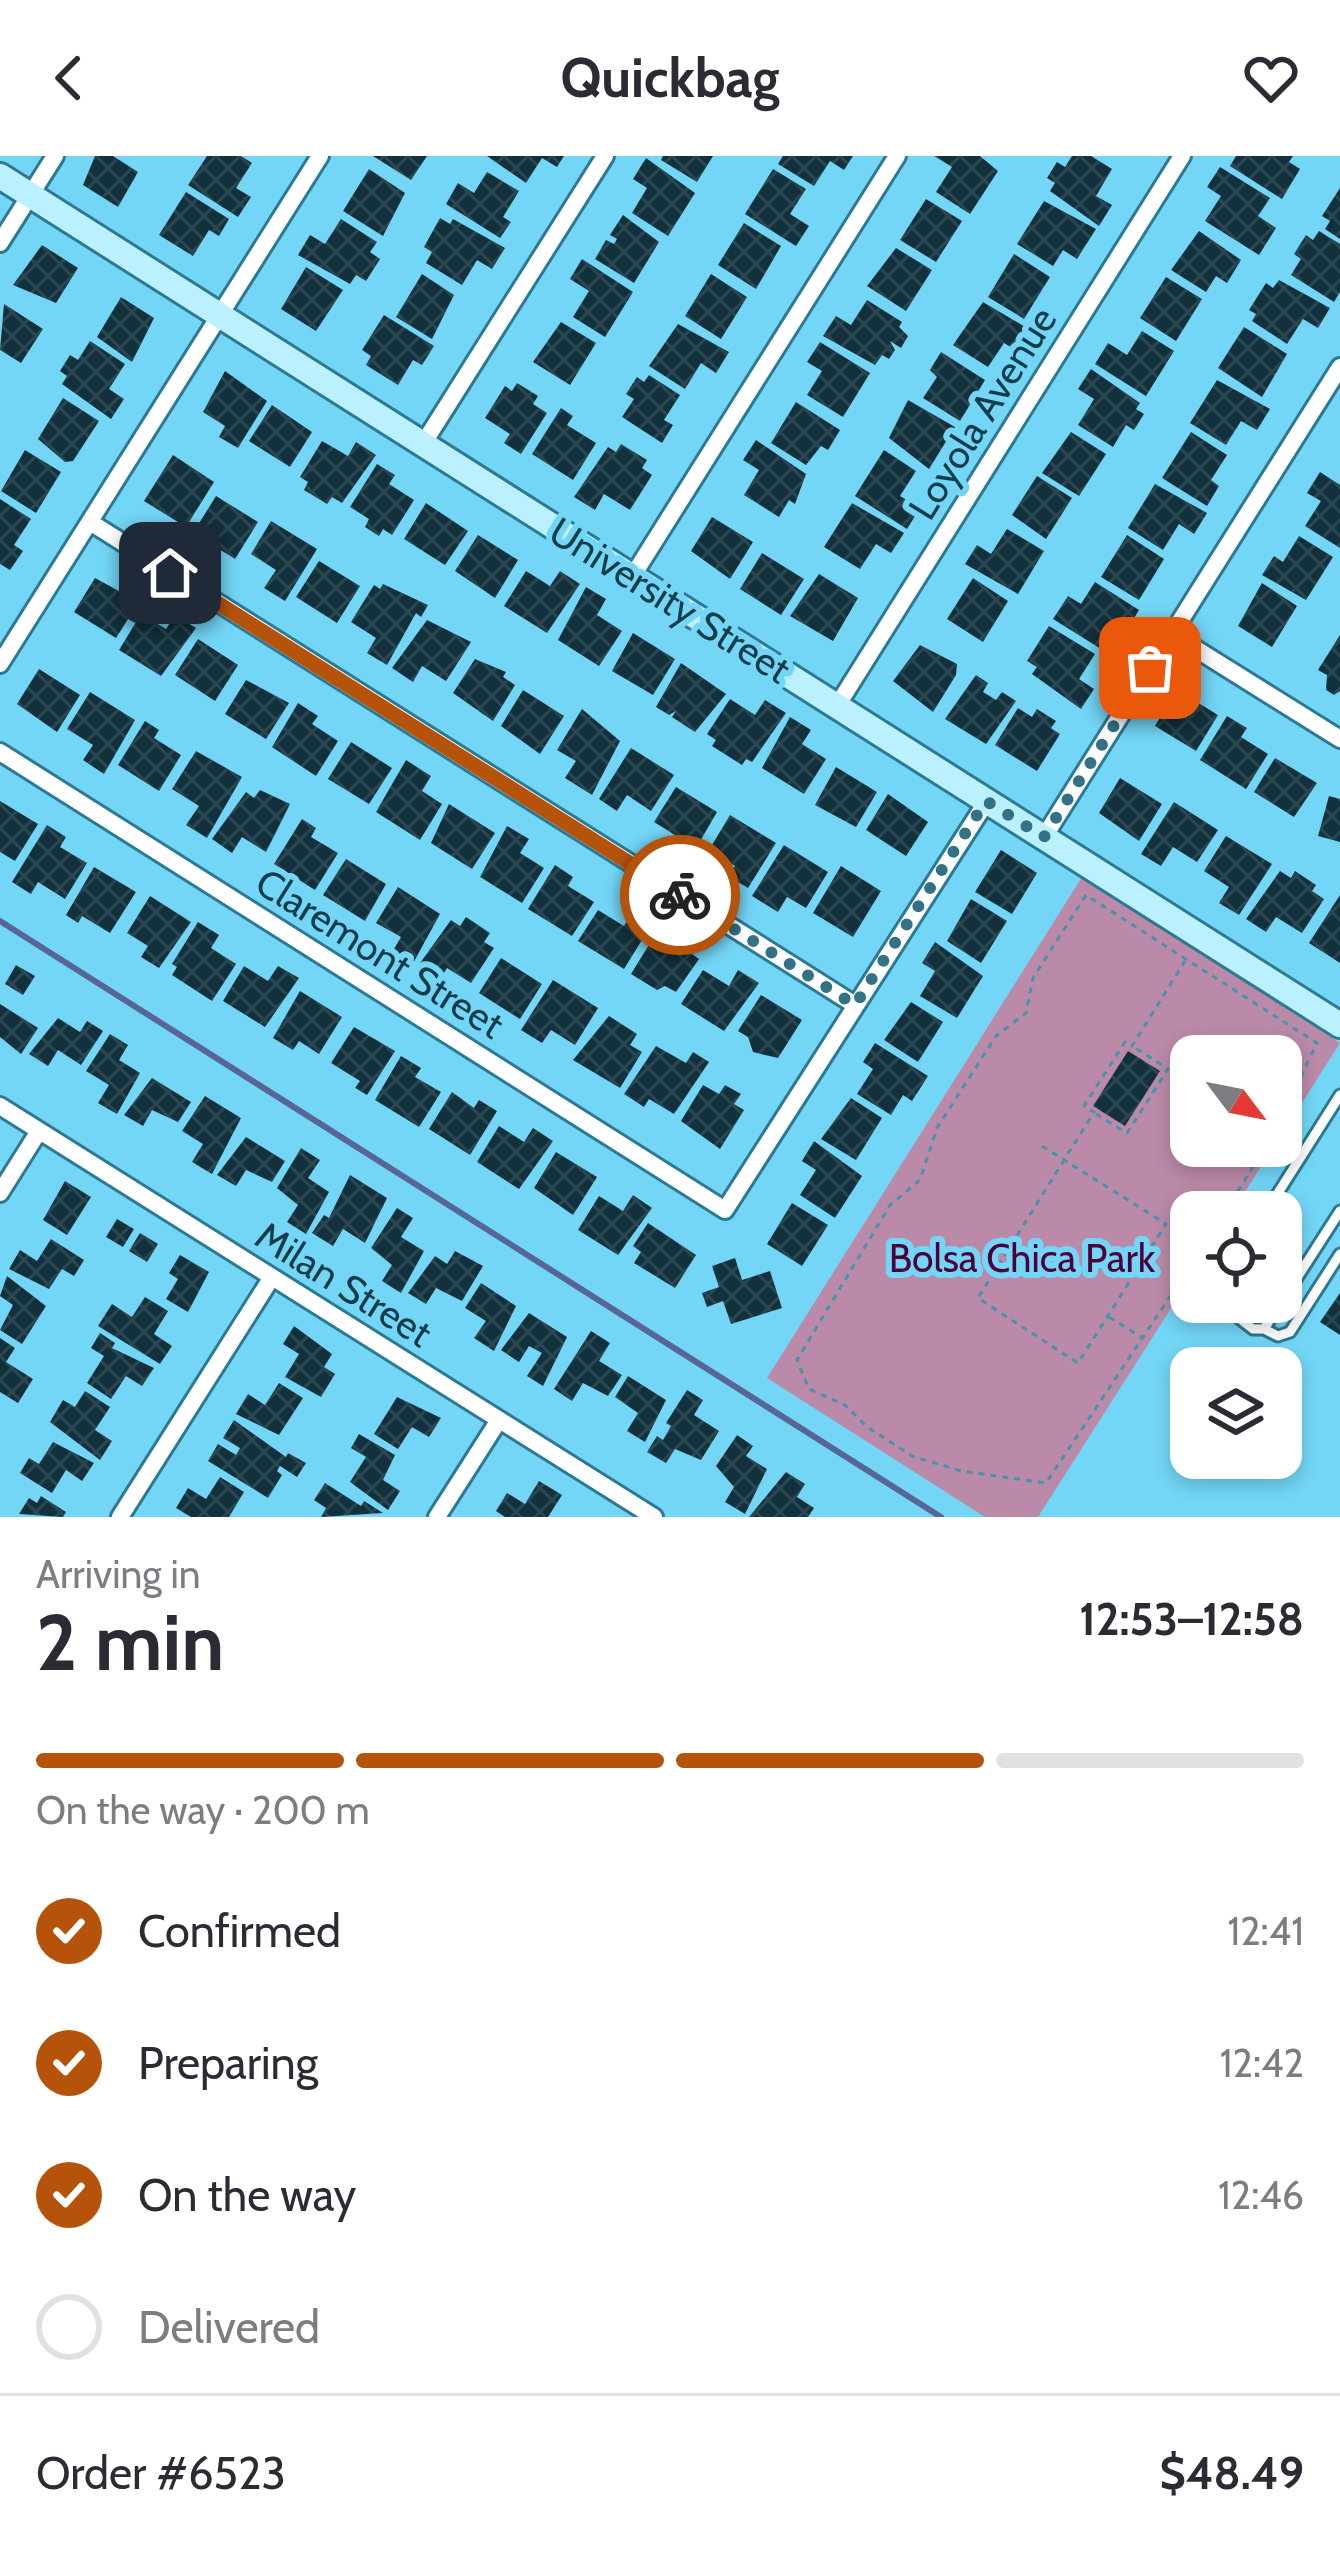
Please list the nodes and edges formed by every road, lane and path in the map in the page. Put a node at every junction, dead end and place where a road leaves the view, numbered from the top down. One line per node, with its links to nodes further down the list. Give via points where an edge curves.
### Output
1 (55, 156): 7 (street)
2 (320, 156): 9 (street)
3 (605, 156): 11 (street)
4 (897, 156): 13 (street)
5 (1182, 156): 16 (street, Loyola Avenue)
6 (0, 176): 7 (street, University Street)
7 (30, 195): 8 (street); 9 (street, University Street)
8 (0, 243)
9 (220, 315): 11 (street, University Street); 12 (street)
10 (1340, 367): 14 (street)
11 (423, 444): 13 (street, University Street)
12 (90, 522): 15 (street); 22 (street)
13 (632, 577): 16 (street, University Street)
14 (1172, 634): 17 (street); 20 (street)
15 (0, 664)
16 (836, 706): 19 (street, University Street)
17 (1340, 739)
18 (0, 752): 22 (street, Claremont Street, via 725,1210)
19 (986, 801): 20 (street, University Street); 22 (street)
20 (1044, 837): 23 (street, University Street)
21 (1186, 959): 24 (path); 25 (path, via 1317,1042); 41 (path, via 1085,896 1033,978 1026,1013 996,1036 938,1128 920,1180 890,1204 797,1360 809,1389 845,1405 912,1456 1046,1483)
22 (855, 1005)
23 (1340, 1025)
24 (1132, 1046): 28 (path, via 1125,1042 1084,1106); 28 (path, via 1168,1069 1126,1133)
25 (1302, 1073)
26 (1340, 1095): 32 (lane)
27 (0, 1106): 29 (street, Milan Street)
28 (1094, 1112): 31 (path)
29 (39, 1131): 33 (street); 36 (street, Milan Street)
30 (1042, 1146): 31 (path)
31 (1064, 1161): 38 (path, via 1166,1223); 38 (path, via 978,1298 1078,1363)
32 (1279, 1191)
33 (0, 1193)
34 (1340, 1211): 40 (lane)
35 (1340, 1254): 40 (lane, via 1290,1332)
36 (272, 1277): 42 (street, Milan Street); 43 (street)
37 (1170, 1298): 41 (path)
38 (1107, 1316): 41 (path)
39 (1245, 1323): 40 (lane)
40 (1264, 1329)
41 (1144, 1339)
42 (499, 1420): 44 (street); 45 (street, Milan Street)
43 (120, 1517)
44 (437, 1517)
45 (653, 1517)

